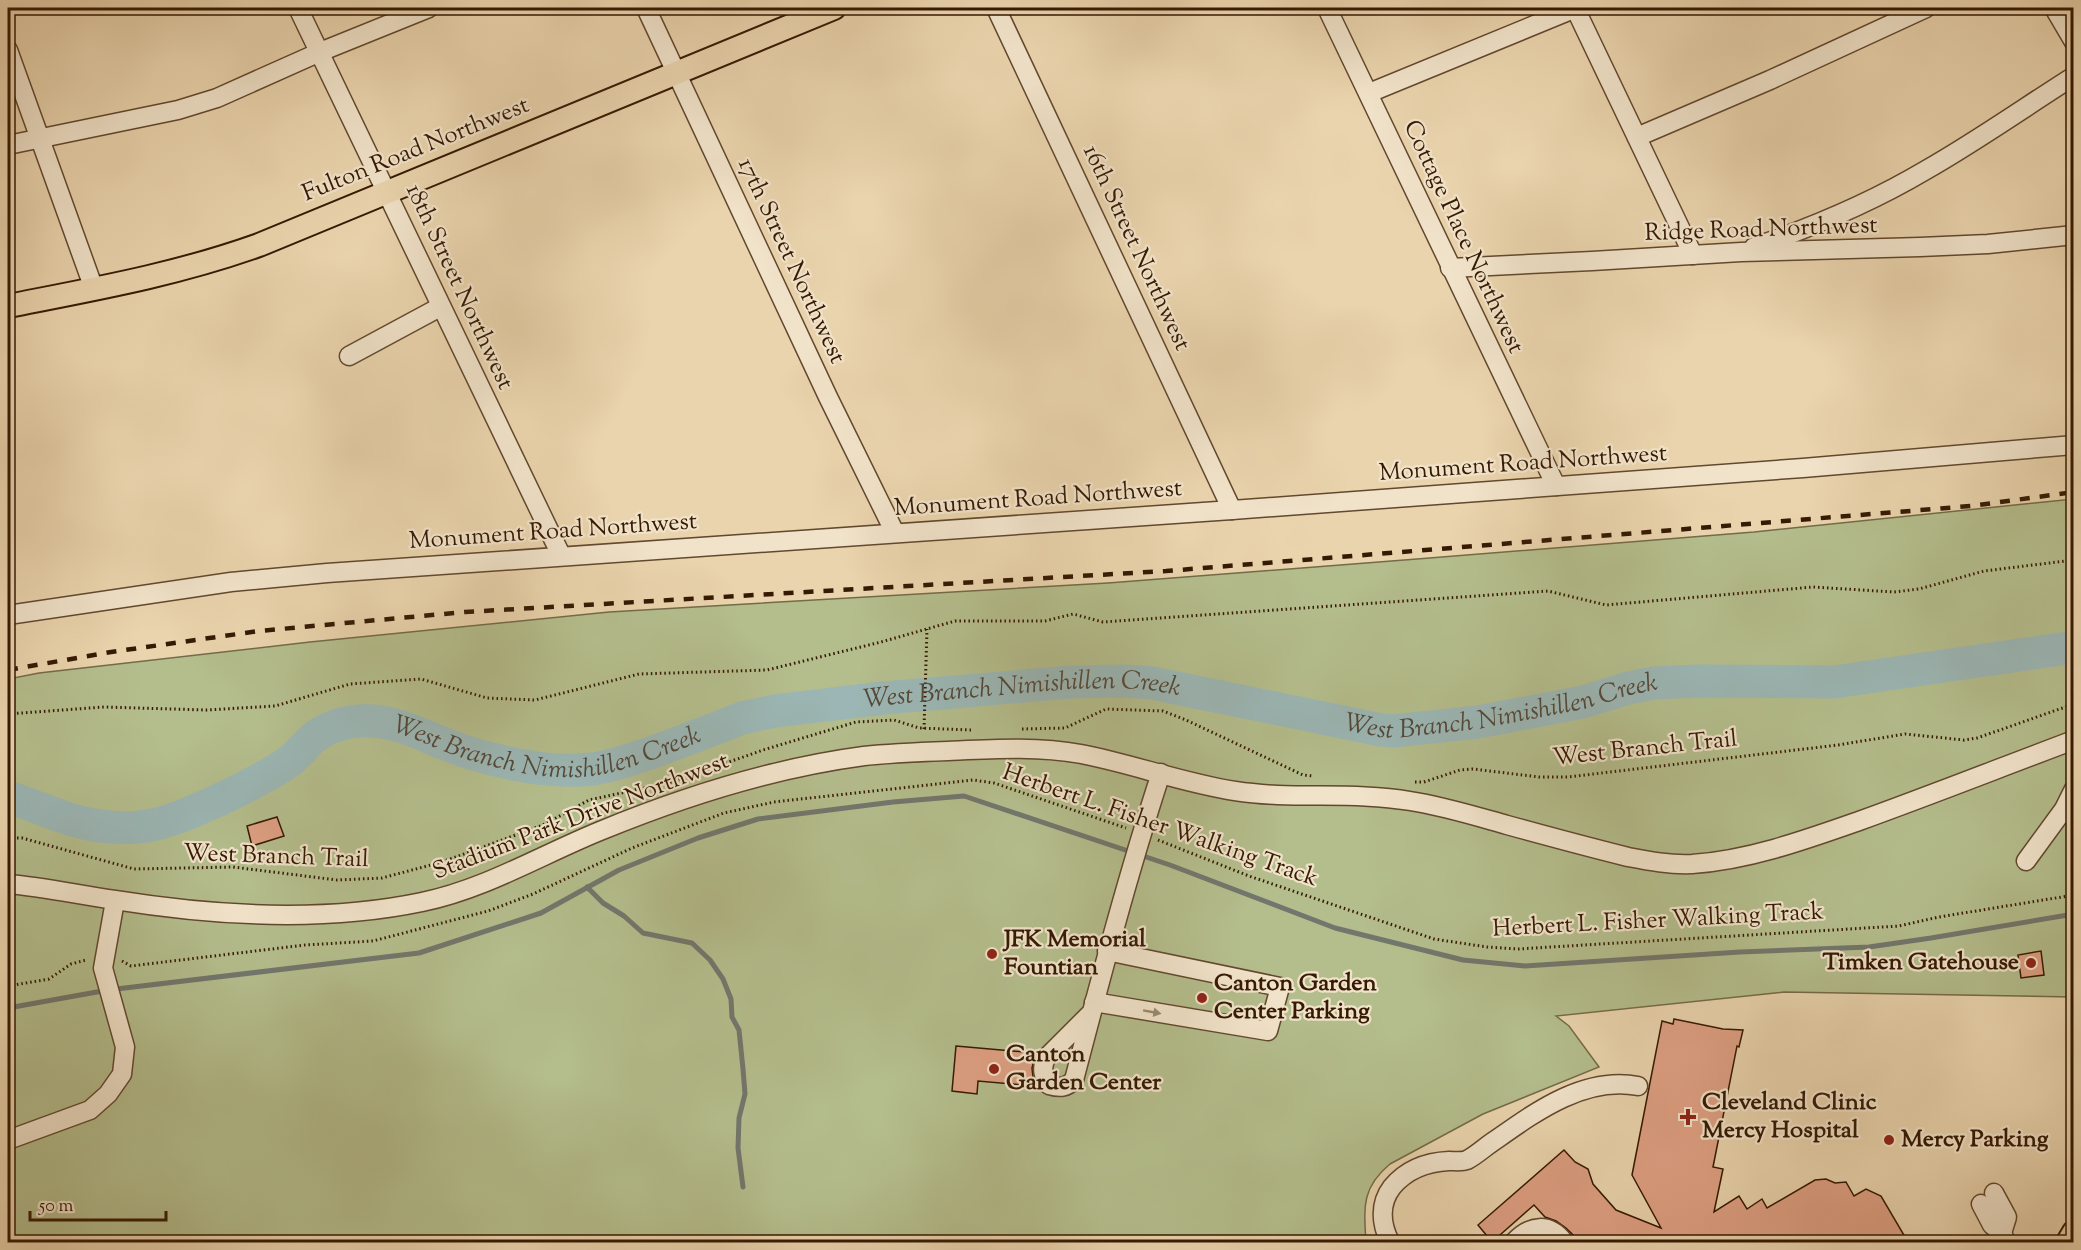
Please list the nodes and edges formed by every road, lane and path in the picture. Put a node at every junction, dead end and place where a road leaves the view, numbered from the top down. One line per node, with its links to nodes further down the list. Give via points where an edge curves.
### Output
1 (298, 8): 12 (street, 18th Street Northwest)
2 (429, 8): 12 (street)
3 (646, 8): 13 (street, 17th Street Northwest)
4 (834, 8): 13 (main road, Fulton Road Northwest)
5 (996, 8): 30 (street, 16th Street Northwest)
6 (1327, 8): 15 (street, Cottage Place Northwest)
7 (1575, 8): 15 (street); 16 (street)
8 (1926, 8): 16 (street)
9 (2054, 8): 10 (street)
10 (2073, 42)
11 (8, 50): 17 (street)
12 (320, 52): 17 (street, via 217,98); 19 (street, 18th Street Northwest)
13 (676, 72): 19 (main road, Fulton Road Northwest); 31 (street, 17th Street Northwest)
14 (2073, 76): 21 (street, via 1927,170 1796,232)
15 (1369, 93): 23 (street, Cottage Place Northwest)
16 (1637, 138): 22 (street)
17 (40, 139): 18 (street); 24 (street)
18 (8, 146)
19 (387, 191): 24 (main road, Fulton Road Northwest, via 221,259); 26 (street, 18th Street Northwest)
20 (2073, 235): 21 (street, Ridge Road Northwest, via 1920,248)
21 (1741, 252): 22 (street, Ridge Road Northwest)
22 (1693, 255): 23 (street, Ridge Road Northwest)
23 (1450, 268): 29 (street, Cottage Place Northwest)
24 (94, 289): 25 (main road, Fulton Road Northwest)
25 (8, 306)
26 (440, 307): 27 (street); 32 (street, 18th Street Northwest)
27 (349, 356)
28 (2073, 445): 29 (street, Monument Road Northwest)
29 (1556, 486): 30 (street, Monument Road Northwest)
30 (1232, 510): 31 (street, Monument Road Northwest)
31 (895, 533): 32 (street, Monument Road Northwest)
32 (561, 555): 34 (street, Monument Road Northwest, via 231,582)
33 (2073, 560): 35 (path, via 1984,571 1894,592 1813,586 1606,604 1548,591 1528,591 1103,622 1073,614 1045,621 955,621)
34 (8, 615)
35 (927, 628): 37 (path, via 767,670 639,674 535,700 487,698 421,679 350,684 275,706 206,710 104,707); 38 (path)
36 (2073, 704): 44 (path, West Branch Trail, via 1964,740 1905,734 1569,777 1473,769)
37 (8, 714)
38 (924, 729): 40 (path, West Branch Trail); 47 (path, West Branch Trail, via 894,720 856,722 672,782 589,800 532,829 442,862 382,878 337,880 233,867 134,869 22,838)
39 (1018, 729): 43 (path, via 1065,728 1106,709 1162,711 1303,775)
40 (982, 731)
41 (2073, 740): 42 (street, Stadium Park Drive Northwest, via 1930,796 1772,850 1689,864 1628,857 1409,800 1268,796)
42 (1161, 773): 46 (street); 51 (street, Stadium Park Drive Northwest, via 1048,750 867,756 716,789 598,832 489,881 423,902 331,913 265,914)
43 (1314, 776)
44 (1413, 782)
45 (2073, 789): 48 (street, via 2064,809)
46 (1140, 837): 50 (path, Herbert L. Fisher Walking Track, via 1434,939 1518,949 1899,926); 52 (street); 53 (path, Herbert L. Fisher Walking Track, via 993,783 973,780 774,802 724,813 632,848 488,912 373,941 305,945 131,966 117,958)
47 (8, 838)
48 (2026, 861)
49 (8, 884): 51 (street, Stadium Park Drive Northwest)
50 (2073, 895)
51 (115, 900): 53 (street)
52 (1107, 951): 52 (street, one-way to 52, via 1093,1008 1268,1031 1280,987)
53 (104, 963): 54 (path, Herbert L. Fisher Walking Track, via 71,964 49,979); 56 (street, via 125,1047 122,1074 90,1110)
54 (8, 986)
55 (1638, 1086): 60 (street, via 1613,1083 1574,1093 1517,1125 1465,1161 1413,1169 1393,1186 1385,1200 1382,1216)
56 (8, 1140)
57 (1988, 1199): 59 (street, via 2007,1217)
58 (2073, 1232): 63 (main road)
59 (2004, 1238)
60 (1390, 1242)
61 (1514, 1242): 62 (street, via 1529,1230 1542,1228 1554,1231)
62 (1564, 1242)
63 (2068, 1242)

